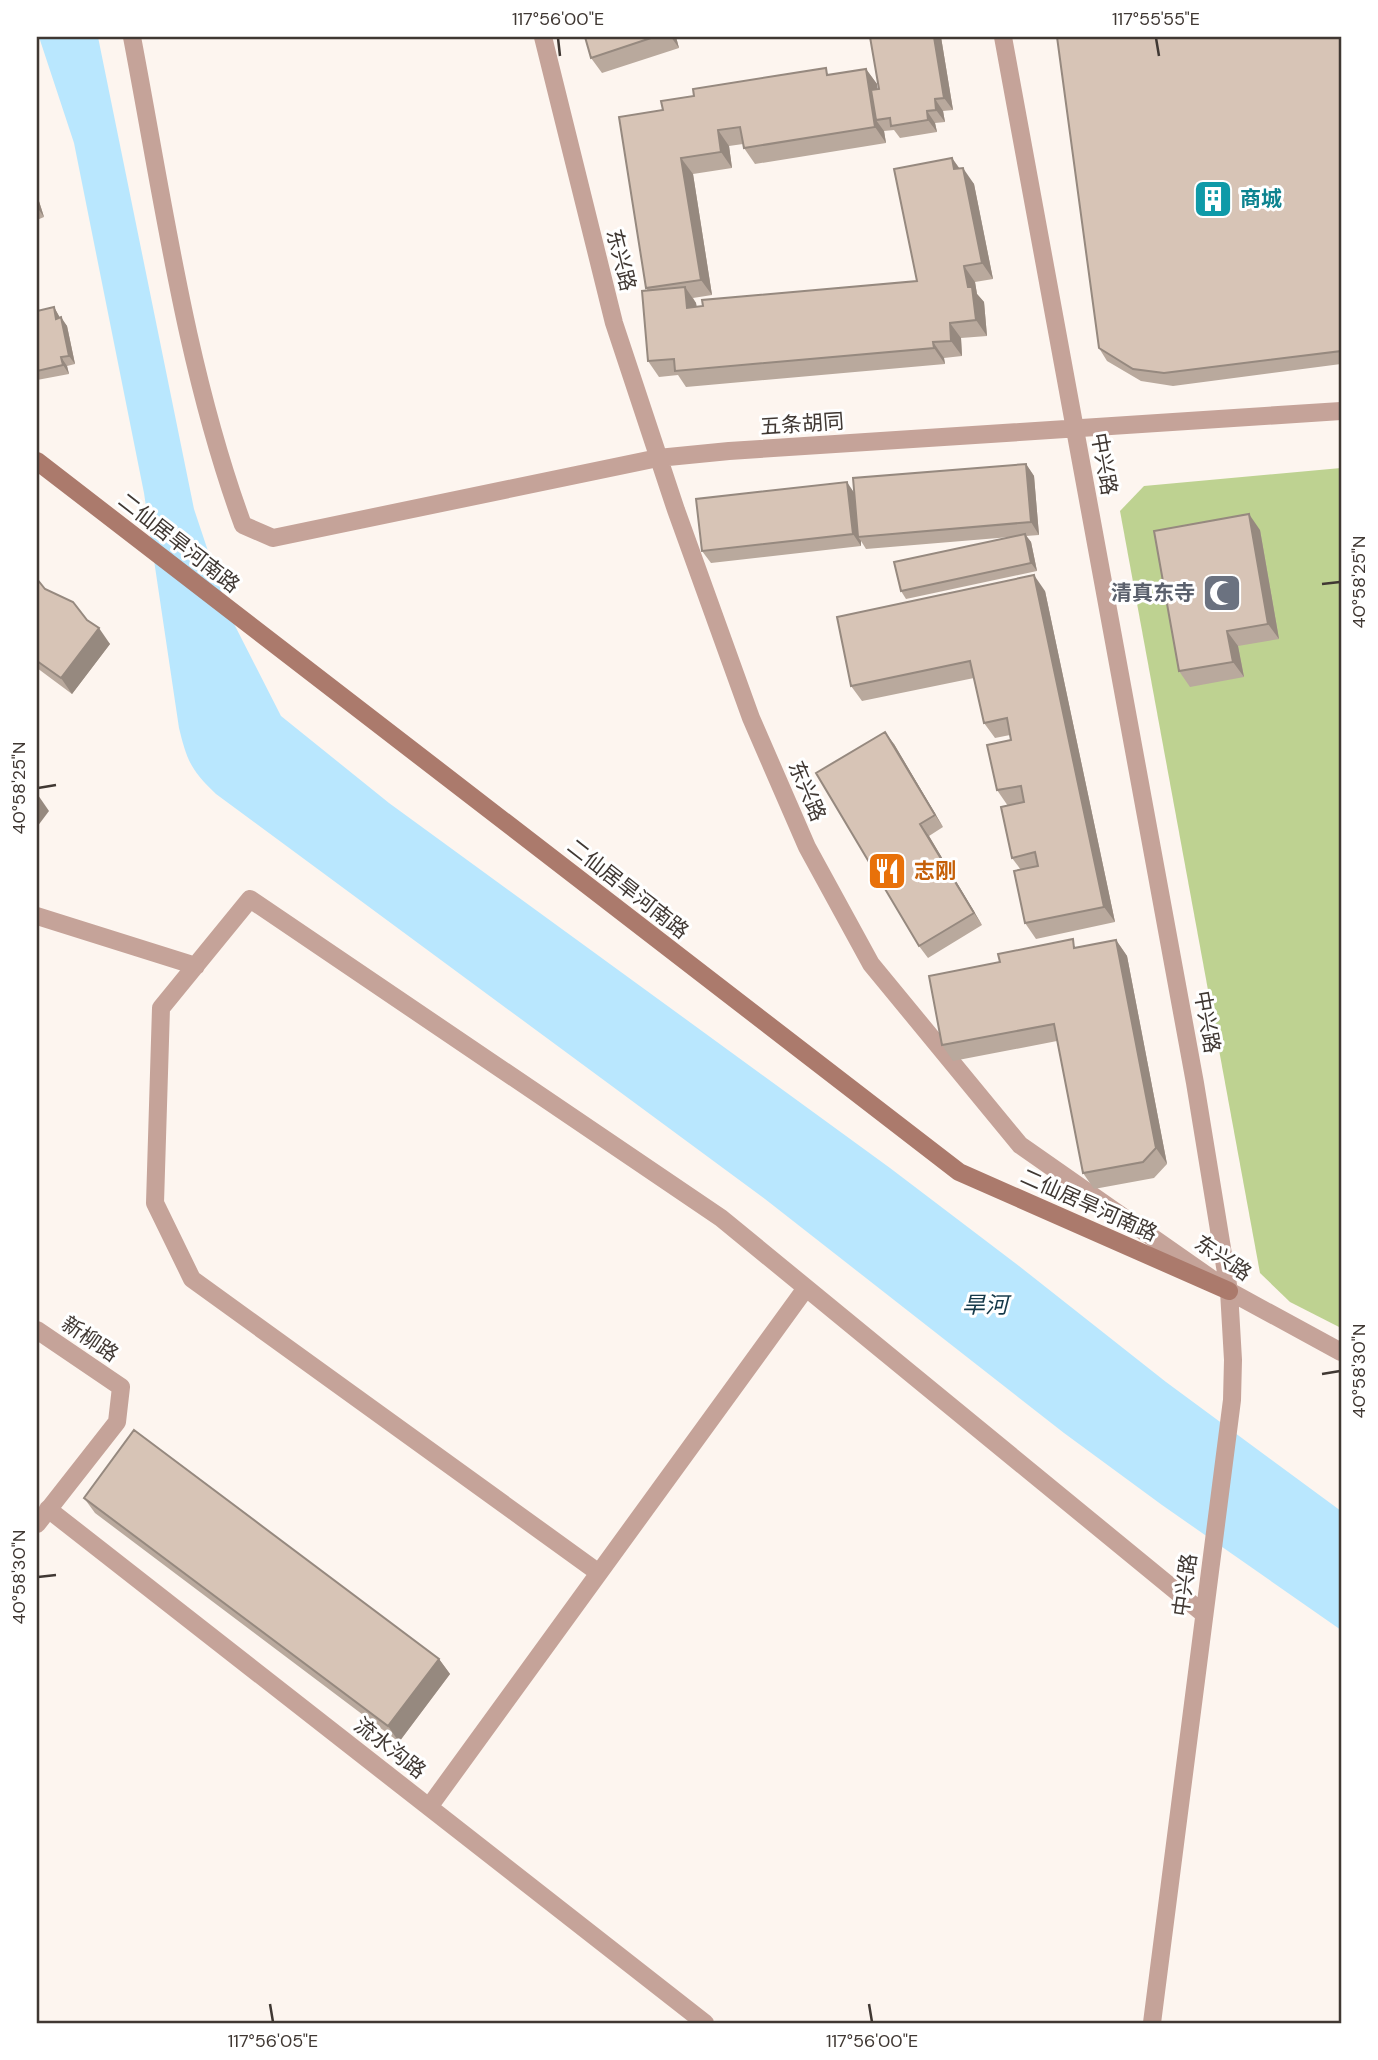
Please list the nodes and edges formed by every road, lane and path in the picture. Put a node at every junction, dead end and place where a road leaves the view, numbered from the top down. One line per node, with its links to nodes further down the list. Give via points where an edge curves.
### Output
1 (132, 37): 6 (street, 五条胡同, via 197,375 243,525 273,538)
2 (543, 37): 6 (street, 东兴路, via 614,323)
3 (1003, 37): 5 (street, 中兴路)
4 (1341, 411): 5 (street, 五条胡同)
5 (1075, 429): 6 (street, 五条胡同); 11 (street, 中兴路)
6 (658, 458): 11 (street, 东兴路, via 751,718 807,847 871,964 1020,1144)
7 (37, 461): 11 (street, 二仙居旱河南路, via 959,1172)
8 (37, 916): 9 (street)
9 (195, 966): 10 (street, via 250,899 721,1218); 16 (street, via 161,1007 155,1203 192,1279)
10 (806, 1288): 16 (street); 17 (street)
11 (1229, 1291): 13 (street, 东兴路); 17 (street, 中兴路, via 1231,1400)
12 (37, 1330): 14 (street, 新柳路, via 121,1387 117,1422)
13 (1341, 1352)
14 (48, 1509): 15 (street, 新柳路); 18 (street, 流水沟路)
15 (37, 1524)
16 (599, 1573): 18 (street)
17 (1204, 1614): 20 (street, 中兴路)
18 (429, 1807): 19 (street, 流水沟路)
19 (705, 2023)
20 (1152, 2023)

